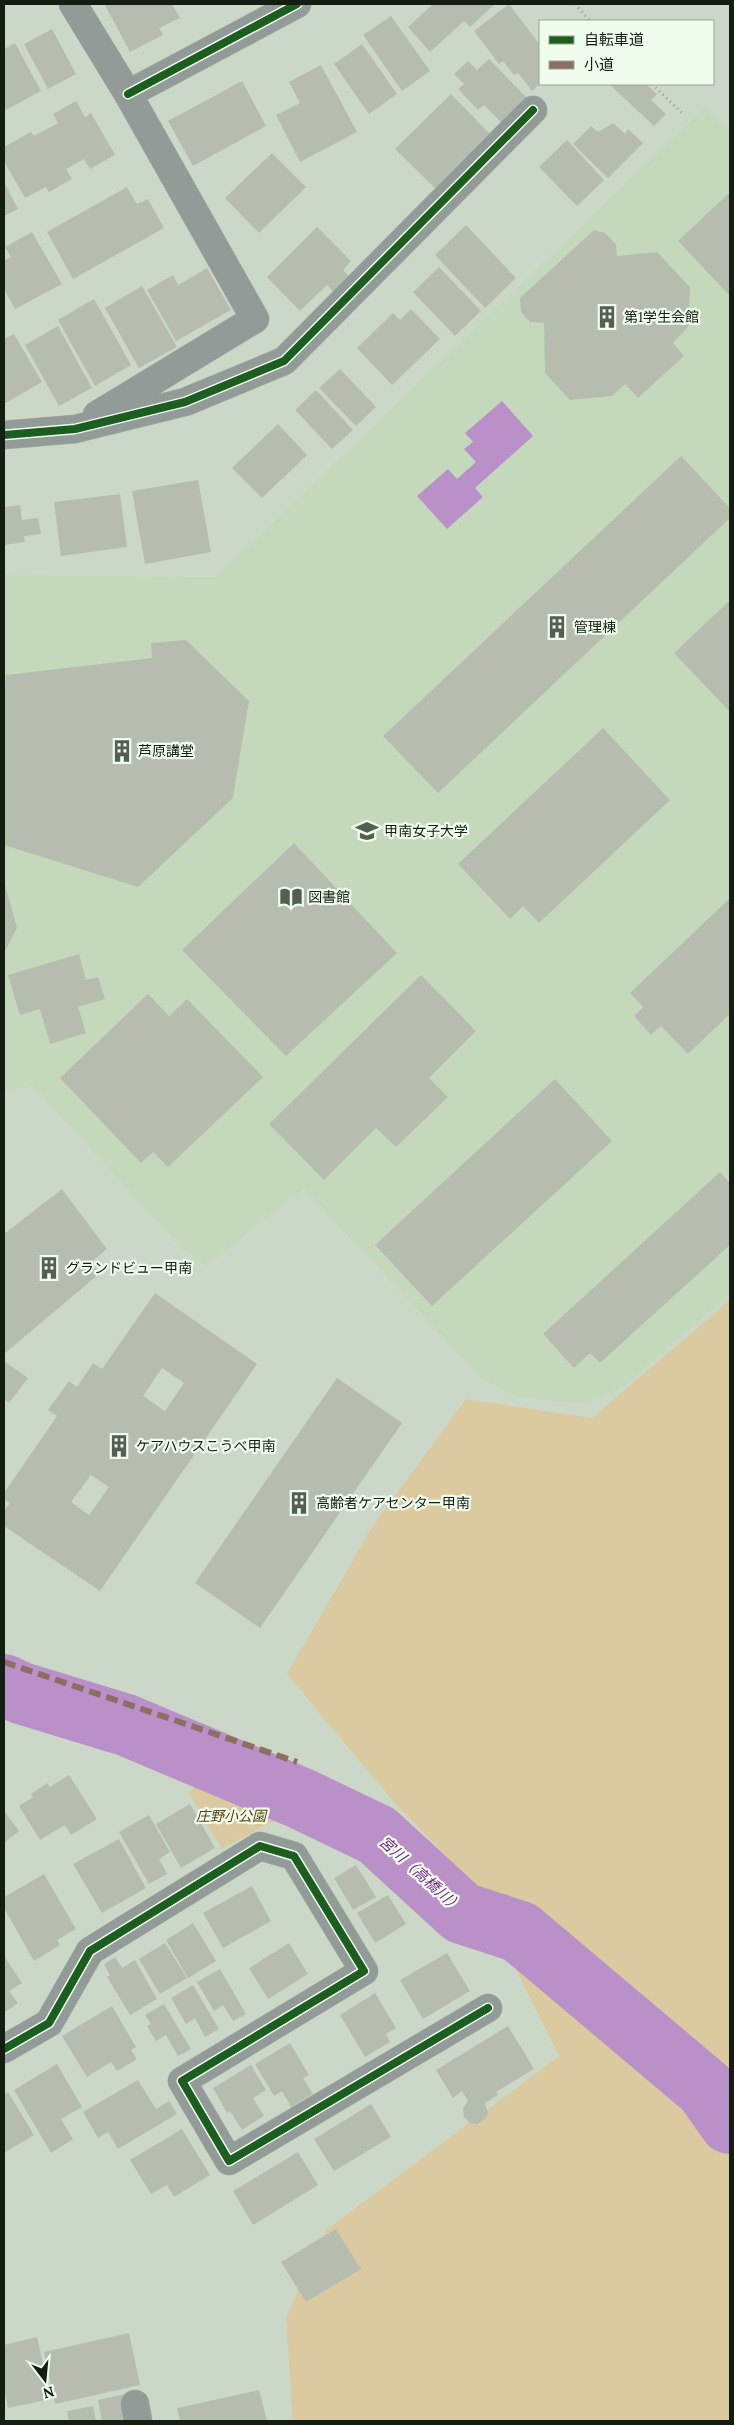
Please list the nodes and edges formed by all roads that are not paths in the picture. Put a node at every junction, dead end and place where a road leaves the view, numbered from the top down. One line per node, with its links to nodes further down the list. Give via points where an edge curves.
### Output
1 (73, 4): 3 (street)
2 (297, 4): 3 (street)
3 (128, 94): 5 (street, via 255,319)
4 (534, 110): 5 (street, via 284,361 185,402)
5 (75, 429): 6 (street)
6 (4, 435)
7 (488, 2008): 8 (street, via 229,2161 182,2080 364,1972 294,1856 260,1846 90,1950 49,2022)
8 (4, 2049)

